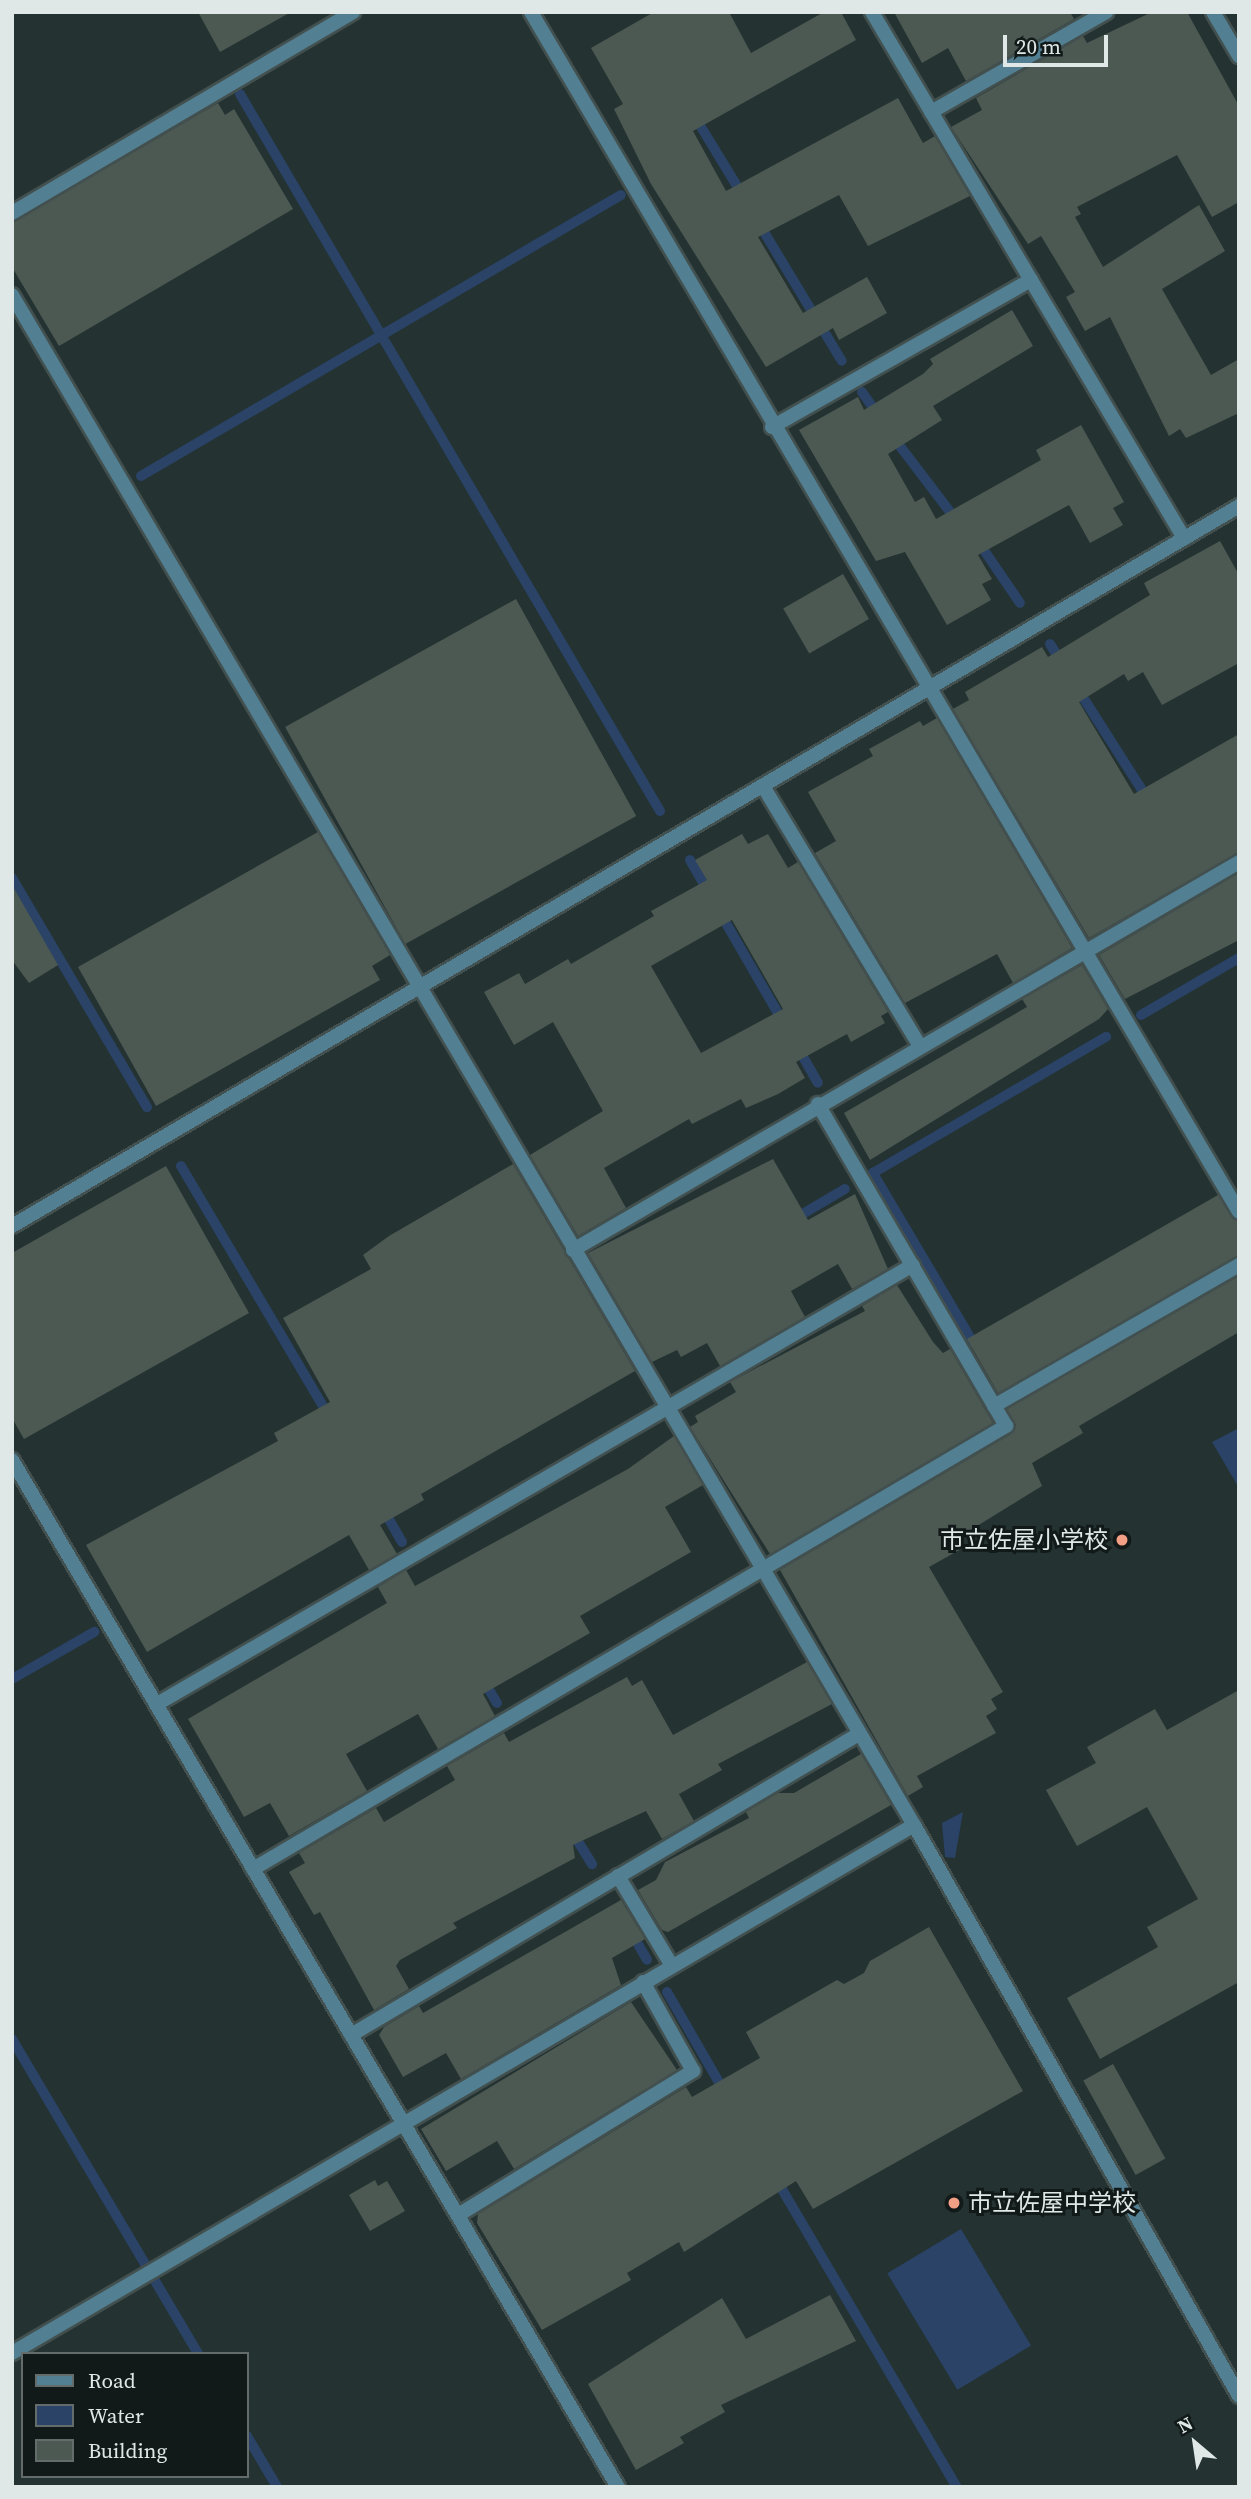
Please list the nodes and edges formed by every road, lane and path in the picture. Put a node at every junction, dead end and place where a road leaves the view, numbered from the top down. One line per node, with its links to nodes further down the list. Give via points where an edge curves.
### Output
1 (353, 12): 8 (street)
2 (531, 12): 11 (street)
3 (872, 12): 7 (street)
4 (1105, 12): 7 (street)
5 (1213, 12): 6 (street)
6 (1238, 52)
7 (931, 112): 9 (street)
8 (12, 212)
9 (1031, 280): 11 (street); 13 (street)
10 (12, 295): 18 (street)
11 (772, 427): 14 (street)
12 (1239, 506): 13 (street)
13 (1184, 538): 14 (street)
14 (926, 690): 15 (street); 17 (street)
15 (763, 786): 18 (street); 19 (street)
16 (1239, 862): 17 (street)
17 (1082, 951): 19 (street); 21 (street)
18 (418, 988): 22 (street); 23 (street)
19 (919, 1045): 20 (street)
20 (818, 1104): 23 (street); 24 (street)
21 (1239, 1212)
22 (12, 1226)
23 (573, 1250): 27 (street)
24 (912, 1265): 26 (street); 27 (street)
25 (1239, 1265): 26 (street)
26 (994, 1406): 29 (street, via 1006,1426)
27 (667, 1411): 29 (street); 30 (street)
28 (12, 1460): 30 (street)
29 (762, 1569): 31 (street); 33 (street)
30 (157, 1704): 33 (street)
31 (859, 1734): 32 (street); 34 (street)
32 (914, 1825): 35 (street); 41 (street)
33 (253, 1869): 37 (street)
34 (618, 1877): 35 (street); 37 (street)
35 (672, 1966): 36 (street)
36 (643, 1982): 38 (street); 39 (street, via 693,2071)
37 (351, 2035): 38 (street)
38 (403, 2122): 39 (street); 40 (street)
39 (458, 2215): 42 (street)
40 (12, 2353)
41 (1239, 2396)
42 (618, 2487)

